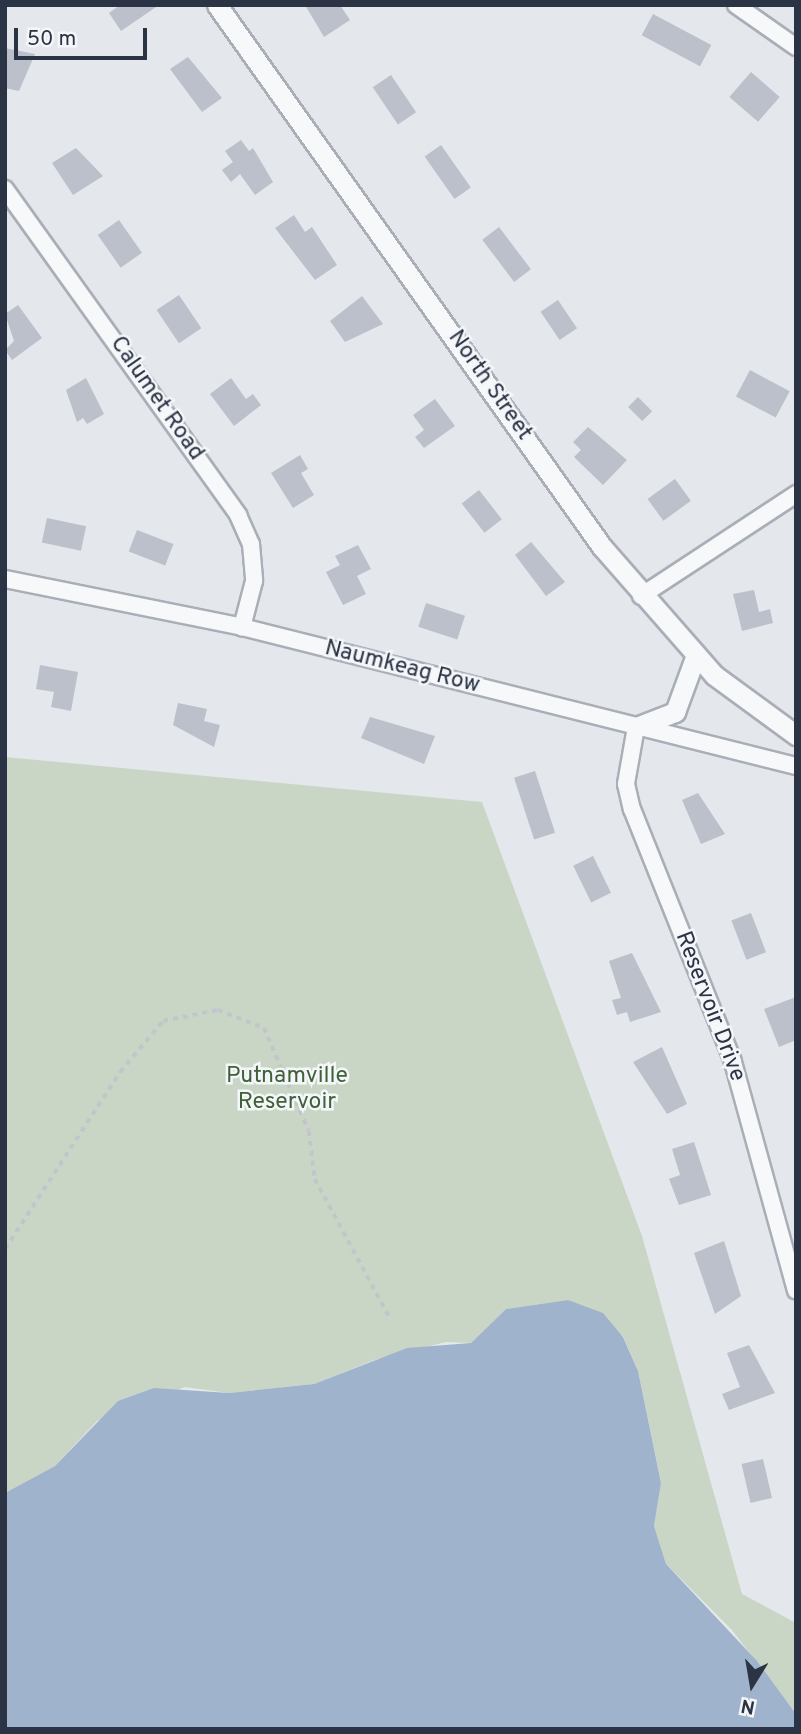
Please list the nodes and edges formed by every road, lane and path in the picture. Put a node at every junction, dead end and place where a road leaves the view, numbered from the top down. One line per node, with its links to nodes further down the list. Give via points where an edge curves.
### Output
1 (217, 5): 7 (street, North Street)
2 (736, 5): 3 (street)
3 (796, 47)
4 (5, 189): 8 (street, Calumet Road, via 238,515 251,544 254,581)
5 (796, 494): 7 (street)
6 (5, 579): 8 (street, Naumkeag Row)
7 (641, 596): 9 (street, North Street)
8 (242, 627): 10 (street, Naumkeag Row)
9 (696, 656): 10 (street, via 675,712); 11 (street, North Street)
10 (636, 727): 12 (street, Naumkeag Row); 14 (street, Reservoir Drive, via 626,784 632,809 733,1062)
11 (796, 735)
12 (796, 766)
13 (5, 1249): 15 (path, via 120,1072 163,1021 218,1010 264,1028 309,1131 316,1180)
14 (796, 1290)
15 (390, 1318)

